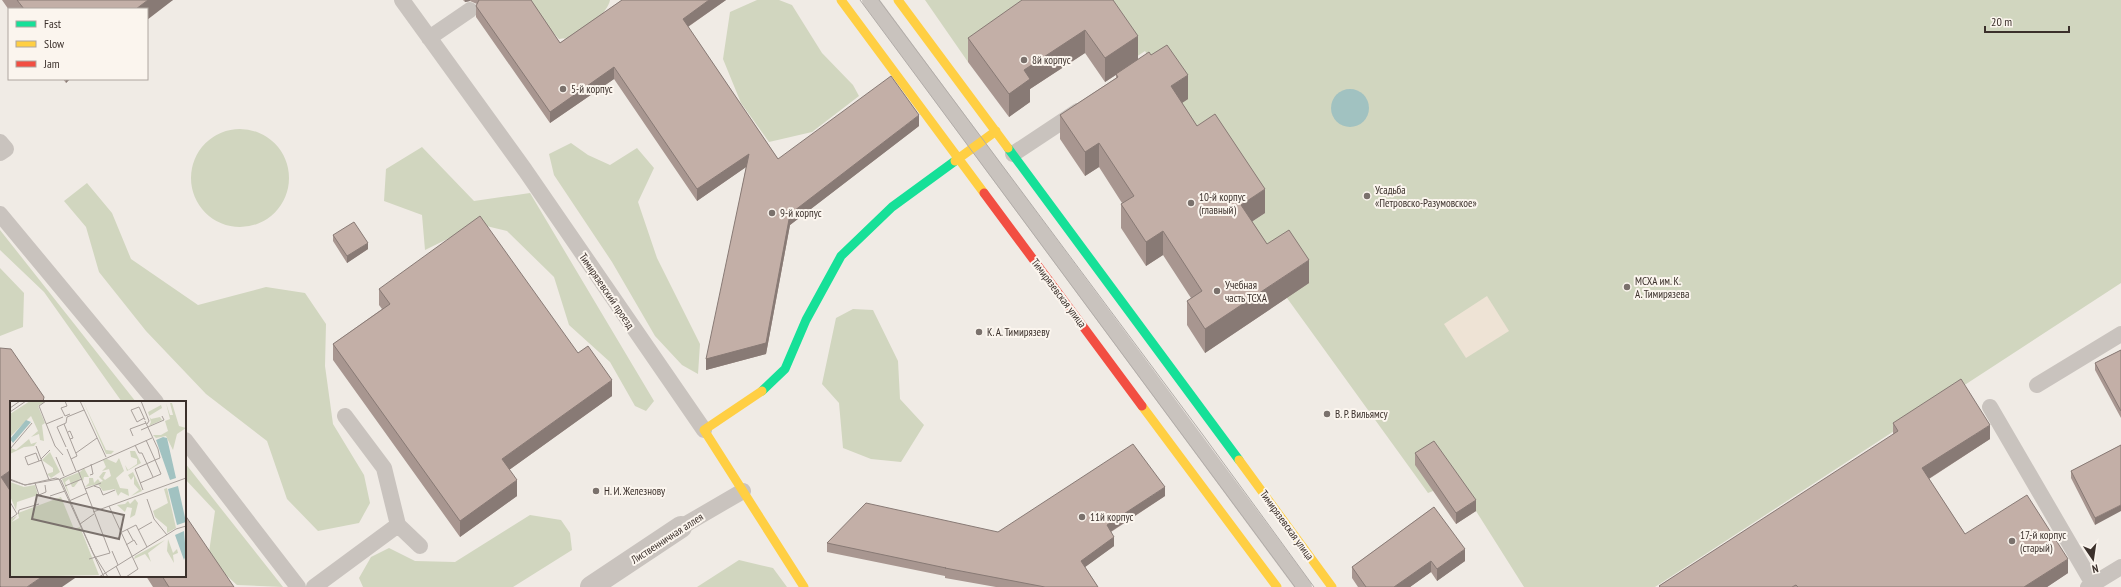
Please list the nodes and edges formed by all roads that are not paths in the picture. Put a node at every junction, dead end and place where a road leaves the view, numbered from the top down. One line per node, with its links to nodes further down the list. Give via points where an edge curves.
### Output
1 (402, 0): 6 (lane, Тимирязевский проезд)
2 (841, 0): 13 (main road, Тимирязевская улица)
3 (870, 0): 10 (lane)
4 (898, 0): 8 (main road, Тимирязевская улица)
5 (470, 10): 6 (lane)
6 (429, 38): 20 (lane, Тимирязевский проезд)
7 (1090, 103): 12 (lane)
8 (996, 131): 10 (main road); 12 (main road, Тимирязевская улица)
9 (0, 142): 11 (lane, via 6,149)
10 (978, 145): 13 (main road); 33 (lane)
11 (0, 153)
12 (1013, 154): 34 (main road, Тимирязевская улица)
13 (959, 159): 20 (main road, via 892,207 841,256 806,320 785,369 767,388); 32 (main road, Тимирязевская улица)
14 (0, 214): 17 (lane)
15 (2121, 334): 16 (lane)
16 (2037, 385)
17 (155, 401)
18 (1990, 406): 27 (lane)
19 (345, 416): 23 (lane, via 384,468)
20 (704, 430): 22 (main road, Тимирязевский проезд)
21 (186, 441): 28 (lane)
22 (743, 491): 24 (lane, Лиственничная аллея); 31 (main road, Тимирязевский проезд)
23 (398, 525): 25 (lane); 29 (lane)
24 (681, 527): 30 (street, Лиственничная аллея)
25 (420, 546)
26 (2121, 567): 27 (lane)
27 (2091, 586)
28 (298, 587)
29 (314, 587)
30 (591, 587)
31 (804, 587)
32 (1277, 587)
33 (1304, 587)
34 (1332, 587)

